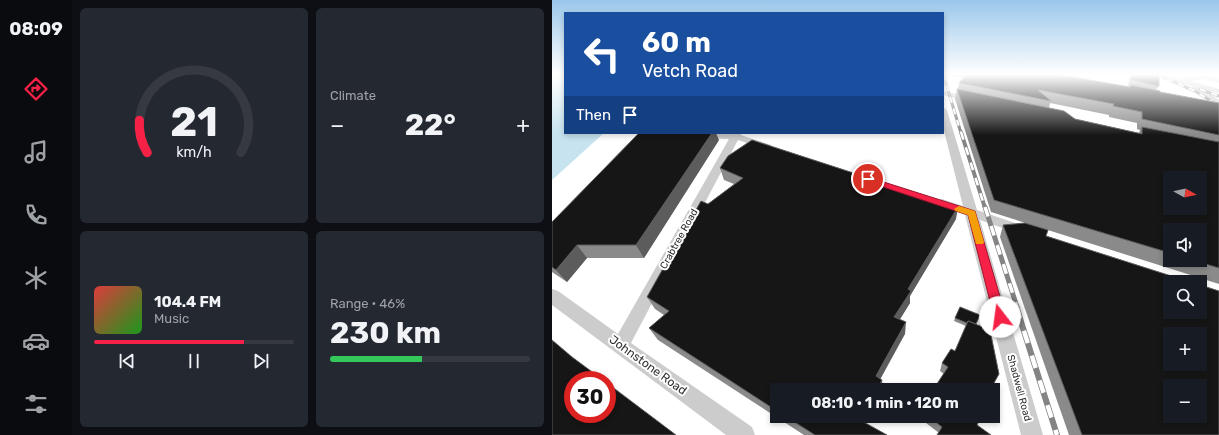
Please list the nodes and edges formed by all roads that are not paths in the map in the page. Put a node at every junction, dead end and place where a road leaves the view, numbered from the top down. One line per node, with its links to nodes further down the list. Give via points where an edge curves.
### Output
1 (949, 94): 3 (street)
2 (1205, 94): 4 (street)
3 (980, 101)
4 (1219, 104)
5 (1210, 108): 6 (street)
6 (1219, 110)
7 (944, 114): 12 (street, Shadwell Road)
8 (736, 135): 9 (street); 10 (street); 15 (street, Crabtree Road)
9 (688, 136)
10 (779, 151)
11 (927, 199): 12 (street)
12 (972, 213): 13 (street); 17 (street, Shadwell Road)
13 (1033, 233)
14 (552, 296): 15 (street, Johnstone Road)
15 (621, 345): 16 (street, Johnstone Road)
16 (744, 435)
17 (1032, 435)

